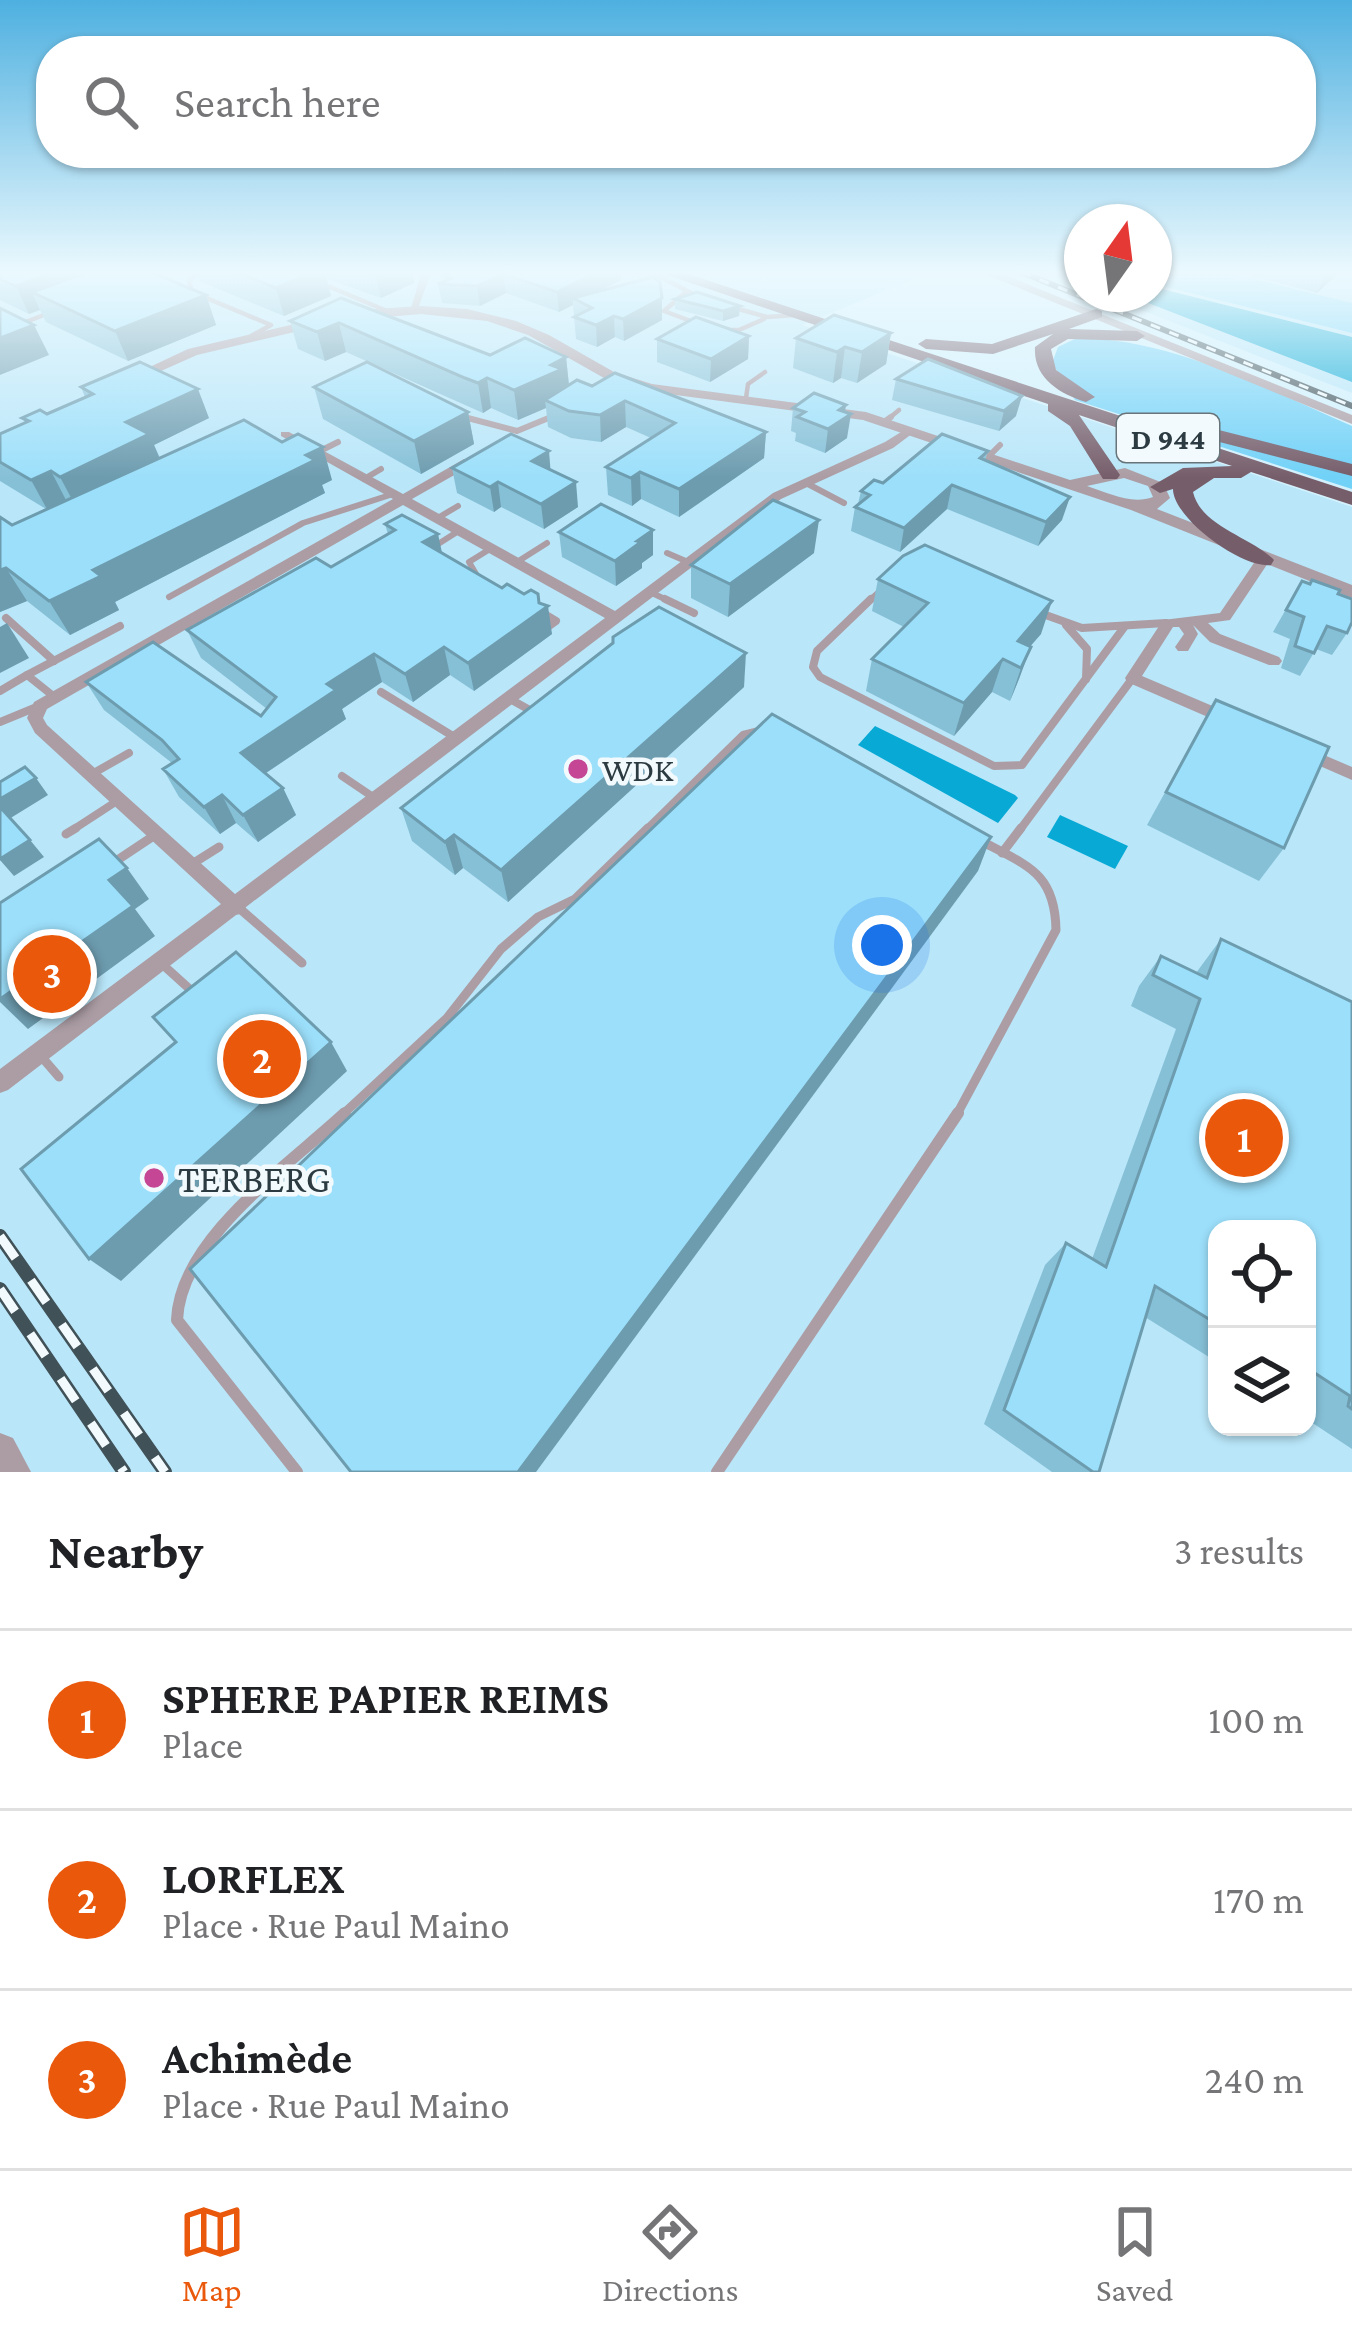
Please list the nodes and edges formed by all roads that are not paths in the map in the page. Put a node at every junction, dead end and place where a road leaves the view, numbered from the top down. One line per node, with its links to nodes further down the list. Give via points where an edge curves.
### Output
1 (245, 341): 10 (lane)
2 (253, 341): 10 (street)
3 (545, 341): 15 (street, via 606,379)
4 (874, 341): 13 (main road, D 944)
5 (904, 341): 6 (main road, via 994,349); 16 (main road, D 944)
6 (1026, 341)
7 (1050, 341): 16 (main road, via 1043,365)
8 (1152, 341): 11 (street)
9 (1158, 341): 11 (street)
10 (238, 345): 14 (street, via 193,352)
11 (1196, 355): 20 (street)
12 (765, 372): 15 (lane, via 748,384)
13 (985, 377): 36 (main road, via 1077,422); 39 (main road, D 944)
14 (112, 387)
15 (746, 398): 21 (street)
16 (1086, 398): 32 (main road)
17 (899, 410): 21 (lane)
18 (562, 411): 22 (lane)
19 (455, 412): 22 (lane)
20 (1352, 420)
21 (884, 422): 23 (street)
22 (517, 431): 25 (lane)
23 (908, 431): 30 (street); 35 (street)
24 (285, 434): 29 (street)
25 (505, 440)
26 (338, 442): 29 (lane)
27 (1000, 445): 30 (lane)
28 (488, 451): 38 (street)
29 (316, 452): 34 (street)
30 (986, 459): 36 (street, via 1070,484)
31 (381, 470): 34 (lane)
32 (1352, 470)
33 (1231, 471): 37 (main road, via 1181,475); 39 (main road); 50 (main road, via 1187,484 1184,503)
34 (363, 479): 38 (street)
35 (806, 483): 40 (lane); 52 (street)
36 (1106, 483): 37 (street, via 1137,476); 42 (street)
37 (1161, 493): 42 (street, via 1152,505); 45 (street, via 1169,512)
38 (395, 498): 43 (street); 57 (lane, via 352,503 278,534); 77 (street, via 218,612)
39 (1352, 500)
40 (844, 502)
41 (458, 506): 43 (lane)
42 (1135, 506): 45 (street)
43 (435, 519): 44 (street)
44 (457, 532): 47 (lane); 48 (street)
45 (1200, 535): 50 (street)
46 (547, 543): 51 (lane)
47 (435, 547)
48 (490, 549): 51 (street); 53 (lane, via 469,562)
49 (667, 553): 52 (lane)
50 (1264, 560): 56 (street); 63 (street, via 1234,609)
51 (516, 563): 61 (street)
52 (689, 563): 55 (street)
53 (487, 581)
54 (884, 587): 73 (lane, via 818,651 813,667 994,766 1022,765)
55 (650, 592): 60 (lane); 61 (street)
56 (1352, 592)
57 (169, 597)
58 (1027, 608): 64 (lane)
59 (539, 611): 66 (lane, via 556,621)
60 (694, 613)
61 (616, 617): 76 (street)
62 (6, 618): 70 (lane)
63 (1190, 622): 67 (lane); 68 (street); 69 (street); 72 (street)
64 (1065, 624): 67 (lane); 73 (lane, via 1087,650)
65 (120, 626): 70 (lane)
66 (549, 626)
67 (1125, 626): 73 (lane)
68 (1183, 647)
69 (1276, 657)
70 (54, 661): 71 (lane)
71 (27, 676): 74 (lane); 77 (lane)
72 (1133, 678): 80 (street); 94 (lane)
73 (1086, 679)
74 (0, 691)
75 (381, 692): 82 (lane)
76 (510, 699): 78 (lane); 82 (street)
77 (46, 700): 79 (lane); 86 (street, via 35,718 41,729)
78 (543, 718)
79 (0, 722)
80 (1238, 724)
81 (771, 730): 106 (lane, via 743,735 575,898 501,949 448,1018 206,1242 186,1270 177,1320)
82 (458, 739): 89 (street)
83 (1280, 742): 85 (street)
84 (129, 753): 86 (lane)
85 (1352, 773)
86 (91, 775): 88 (street)
87 (342, 776): 89 (lane)
88 (118, 800): 91 (lane); 92 (street)
89 (377, 800): 97 (street)
90 (962, 830): 94 (lane)
91 (66, 834)
92 (156, 834): 95 (street); 96 (lane)
93 (219, 847): 95 (lane)
94 (1002, 853): 107 (lane, via 1042,873 1058,901 1056,930 958,1113)
95 (190, 865): 97 (street)
96 (95, 875)
97 (238, 907): 98 (street); 99 (lane)
98 (161, 963): 100 (lane); 101 (street)
99 (302, 963)
100 (194, 993)
101 (39, 1053): 102 (lane); 103 (street)
102 (59, 1077)
103 (0, 1082)
104 (0, 1451): 105 (street)
105 (13, 1472)
106 (298, 1472)
107 (717, 1472)

